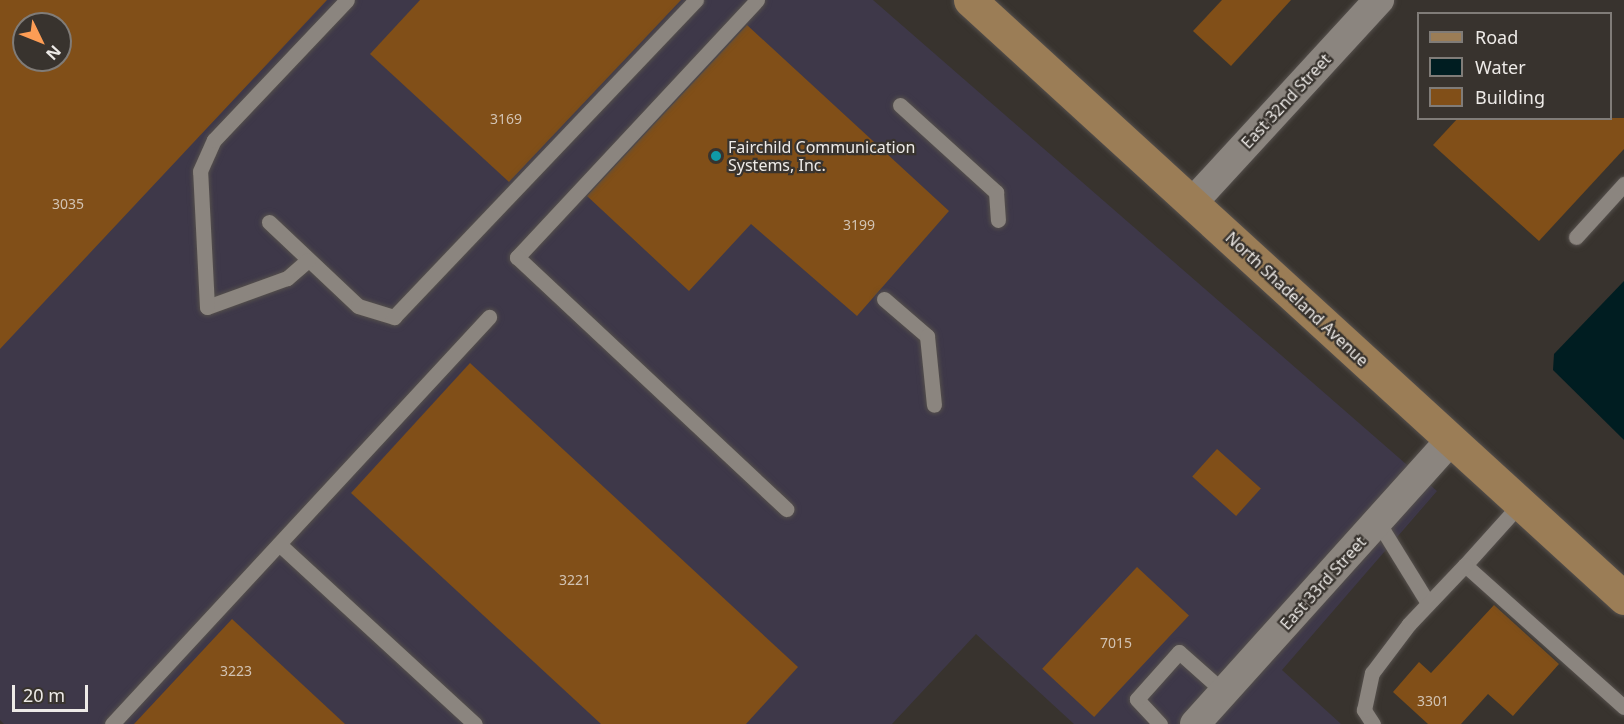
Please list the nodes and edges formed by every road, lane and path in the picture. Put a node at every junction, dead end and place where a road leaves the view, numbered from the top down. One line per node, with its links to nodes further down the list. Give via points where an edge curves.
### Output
1 (347, 0): 12 (lane, via 214,141 200,171 207,307 287,278)
2 (696, 0): 12 (lane, via 394,317 358,306)
3 (757, 0): 18 (lane, via 517,257)
4 (970, 0): 8 (main road, North Shadeland Avenue)
5 (1379, 0): 8 (street, East 32nd Street)
6 (900, 105): 9 (lane, via 996,192)
7 (1624, 184): 11 (lane)
8 (1193, 202): 16 (main road, North Shadeland Avenue)
9 (999, 220)
10 (269, 222): 12 (lane)
11 (1576, 237)
12 (308, 260)
13 (884, 299): 15 (lane, via 927,336)
14 (489, 317): 20 (lane)
15 (934, 405)
16 (1450, 441): 17 (main road, North Shadeland Avenue); 19 (street, East 33rd Street)
17 (1520, 504): 21 (lane); 22 (main road, North Shadeland Avenue)
18 (786, 508)
19 (1378, 522): 23 (lane); 24 (street, East 33rd Street)
20 (279, 544): 26 (lane); 27 (lane)
21 (1465, 565): 23 (lane); 25 (lane)
22 (1624, 598)
23 (1428, 603): 30 (lane, via 1372,673 1364,710)
24 (1224, 692): 28 (lane, via 1179,651 1137,699); 29 (street, East 33rd Street)
25 (1624, 707)
26 (112, 724)
27 (475, 724)
28 (1160, 724)
29 (1195, 724)
30 (1372, 724)

